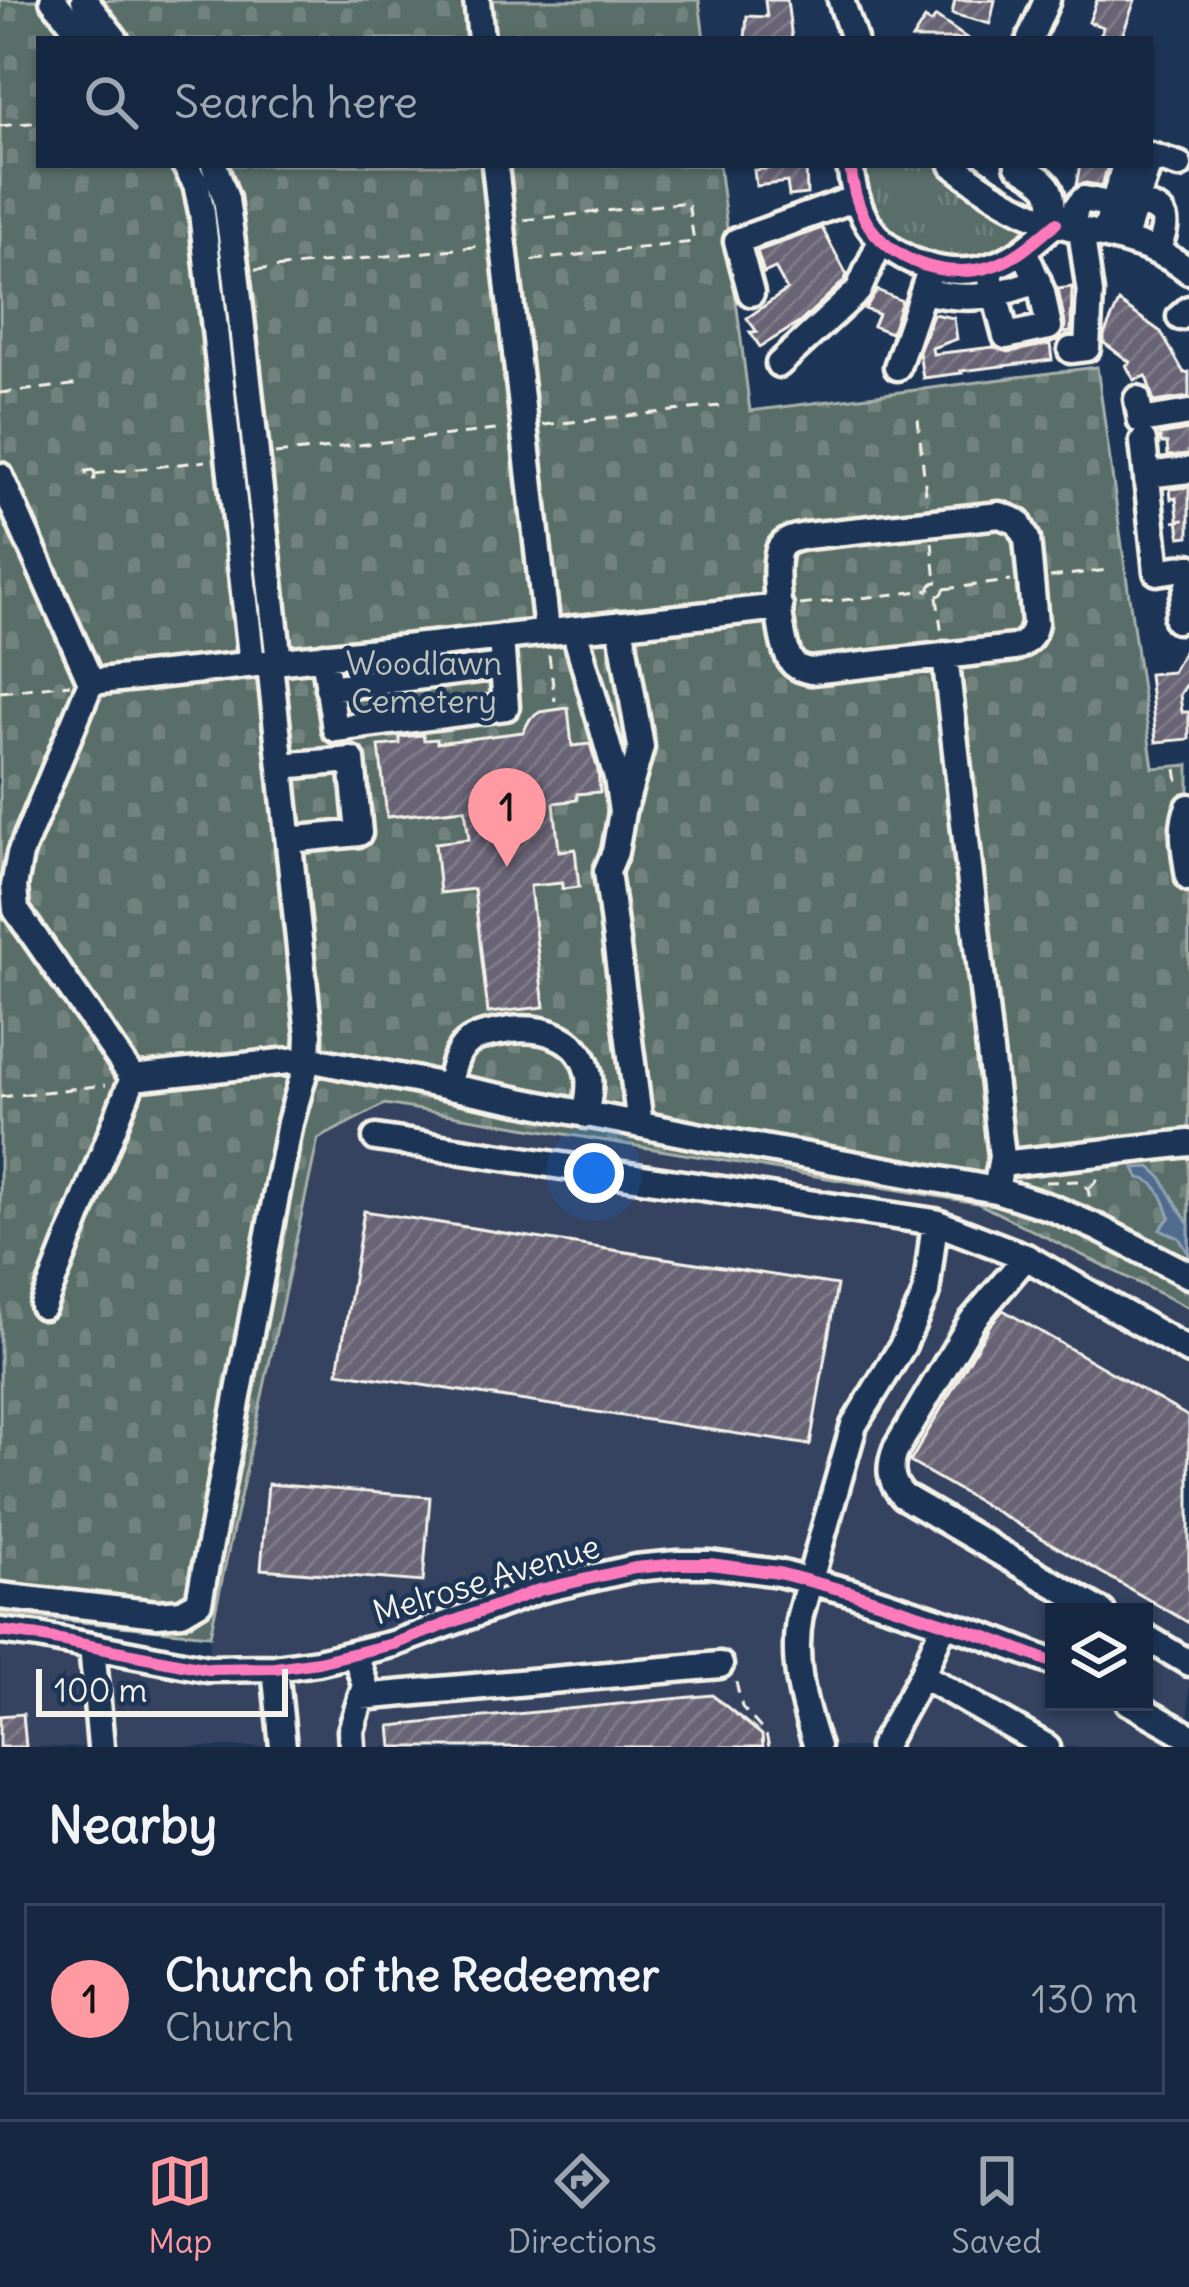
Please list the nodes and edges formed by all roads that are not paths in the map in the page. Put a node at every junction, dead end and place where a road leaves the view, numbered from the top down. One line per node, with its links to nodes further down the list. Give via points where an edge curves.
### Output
1 (53, 0): 6 (street)
2 (84, 0): 7 (street)
3 (477, 0): 8 (street)
4 (1047, 0): 11 (street)
5 (843, 6): 9 (street); 10 (street)
6 (83, 36)
7 (113, 36)
8 (482, 36)
9 (844, 36)
10 (853, 36)
11 (1031, 36)
12 (1153, 157): 13 (street)
13 (1179, 165)
14 (187, 168): 40 (street, via 202,212)
15 (215, 168): 40 (street, via 236,272)
16 (495, 168): 50 (street)
17 (851, 168): 22 (street)
18 (957, 168): 24 (street, via 1005,202)
19 (1023, 168): 24 (street, via 1045,182)
20 (1125, 168): 23 (street)
21 (1146, 168): 23 (street)
22 (856, 198): 25 (street); 32 (street, via 737,241)
23 (1124, 205): 24 (street); 24 (street, via 1084,199 1076,208); 27 (street, via 1155,208 1163,218)
24 (1081, 230): 26 (street); 27 (street); 34 (street, via 1088,348)
25 (880, 239): 30 (street); 35 (street, via 858,291)
26 (1024, 250): 28 (street); 31 (street)
27 (1157, 251): 29 (street)
28 (988, 268): 30 (street); 33 (street)
29 (1189, 271)
30 (926, 279): 33 (street, via 960,299); 36 (street)
31 (1037, 281): 33 (street); 33 (street, via 1048,327 1006,336)
32 (751, 293)
33 (996, 296)
34 (1071, 350)
35 (779, 364)
36 (897, 368)
37 (1137, 399): 38 (street, via 1141,421)
38 (1189, 413)
39 (1143, 441): 42 (street)
40 (243, 457): 54 (street)
41 (1189, 470): 42 (street)
42 (1147, 475): 44 (street, via 1157,572)
43 (0, 476): 56 (street)
44 (1189, 567)
45 (1189, 584): 47 (street)
46 (780, 607): 48 (street); 52 (street, via 787,653 806,670); 52 (street, via 777,561 788,541 1008,516 1027,539 1030,639)
47 (1177, 620)
48 (620, 624): 49 (street); 60 (street, via 640,747)
49 (574, 628): 50 (street); 60 (street)
50 (547, 632): 51 (street)
51 (501, 637): 53 (street); 55 (street)
52 (945, 655): 71 (street)
53 (324, 656): 54 (street); 57 (street)
54 (267, 663): 56 (street); 58 (street)
55 (503, 666): 57 (street); 57 (street, via 506,707 334,728)
56 (91, 682): 63 (street, via 20,854)
57 (328, 688)
58 (281, 766): 61 (street); 61 (street, via 352,760 359,833)
59 (1189, 807): 62 (street)
60 (622, 812): 68 (street, via 607,871)
61 (289, 840): 64 (street)
62 (1189, 878)
63 (8, 911): 65 (street)
64 (308, 1059): 65 (street); 66 (street); 79 (street, via 199,1602 157,1614)
65 (132, 1080): 76 (street)
66 (448, 1087): 67 (street); 67 (street, via 466,1043 540,1029 582,1056 590,1083)
67 (586, 1114): 68 (street)
68 (640, 1125): 72 (street)
69 (376, 1138): 73 (street)
70 (1189, 1143): 71 (street)
71 (1001, 1164): 72 (street)
72 (996, 1190): 75 (street, via 1084,1222)
73 (935, 1222): 74 (street); 78 (street, via 926,1293 854,1425)
74 (1027, 1257): 77 (street); 80 (street, via 972,1321 896,1449 891,1472 903,1496)
75 (1187, 1274)
76 (43, 1306)
77 (1189, 1351)
78 (811, 1582): 81 (street, Melrose Avenue); 85 (street, Melrose Avenue, via 710,1564 635,1568 538,1590); 97 (street, via 796,1647)
79 (0, 1596)
80 (1087, 1603)
81 (944, 1623): 86 (street, Melrose Avenue); 90 (street)
82 (0, 1630): 84 (street, Melrose Avenue)
83 (1153, 1641): 87 (street)
84 (92, 1646): 89 (street, Melrose Avenue, via 208,1670); 94 (street)
85 (355, 1653): 89 (street, Melrose Avenue); 91 (street)
86 (1045, 1660)
87 (1189, 1663)
88 (720, 1665): 91 (street)
89 (275, 1668): 95 (street)
90 (922, 1676): 98 (street); 99 (street)
91 (362, 1697): 96 (street)
92 (1146, 1711): 93 (street)
93 (1189, 1736)
94 (101, 1747)
95 (283, 1747)
96 (352, 1747)
97 (817, 1747)
98 (882, 1747)
99 (1047, 1747)

